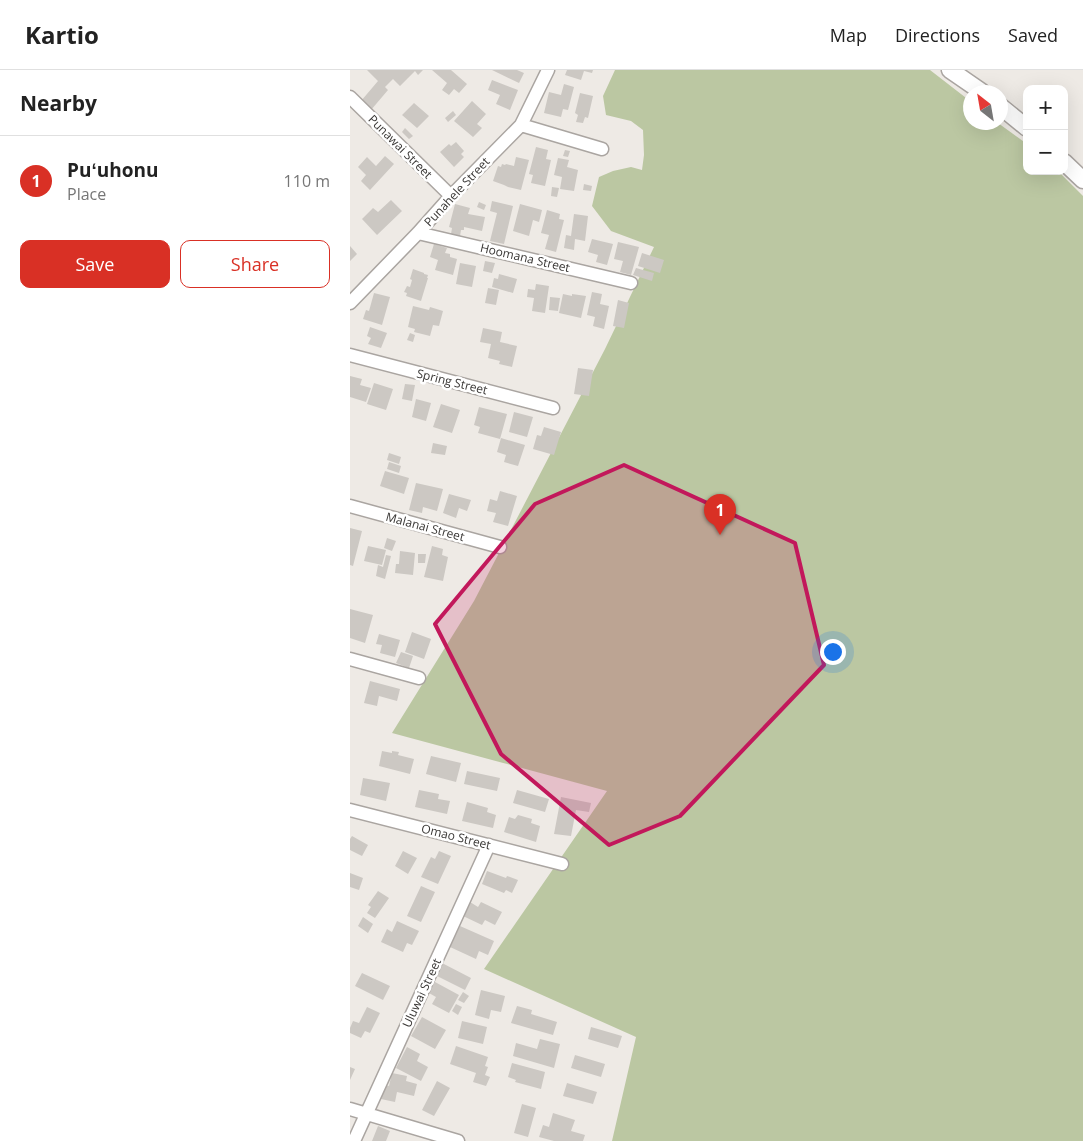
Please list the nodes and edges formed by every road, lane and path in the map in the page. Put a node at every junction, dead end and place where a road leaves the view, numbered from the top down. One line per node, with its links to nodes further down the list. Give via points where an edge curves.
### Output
1 (548, 70): 6 (street, Punahele Street)
2 (950, 70): 3 (main road)
3 (972, 85)
4 (350, 97): 11 (street, Punawai Street)
5 (1008, 113): 7 (main road)
6 (522, 125): 8 (street); 11 (street, Punahele Street)
7 (1023, 125)
8 (602, 149)
9 (1068, 166): 10 (main road)
10 (1083, 180)
11 (451, 196): 12 (street, Punahele Street)
12 (418, 233): 13 (street, Hoomana Street); 14 (street, Punahele Street)
13 (631, 283)
14 (350, 303)
15 (350, 356): 16 (street, Spring Street)
16 (553, 408)
17 (350, 506): 18 (street, Malanai Street)
18 (500, 547)
19 (350, 659): 20 (street)
20 (419, 678)
21 (350, 810): 22 (street, Omao Street)
22 (490, 845): 23 (street, Omao Street); 25 (street, Uluwai Street)
23 (562, 864)
24 (350, 1109): 25 (street)
25 (366, 1114): 26 (street, Uluwai Street); 27 (street)
26 (354, 1141)
27 (458, 1141)

